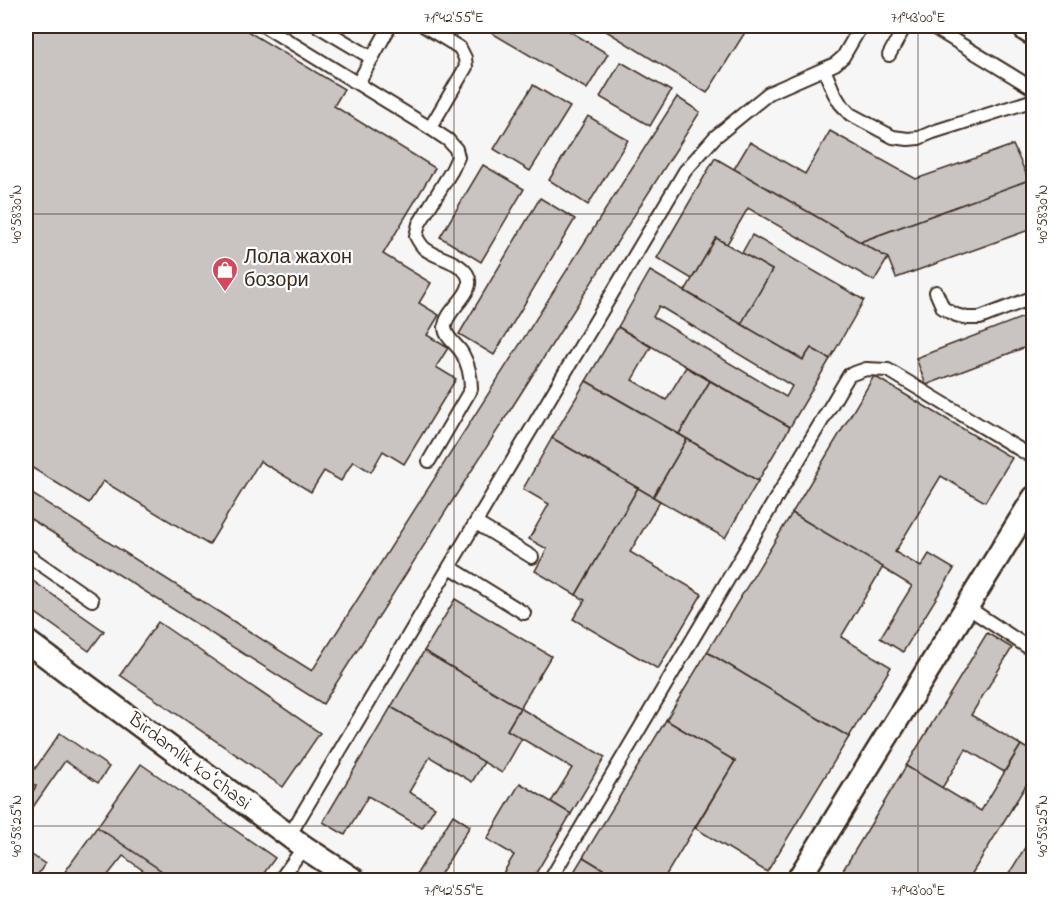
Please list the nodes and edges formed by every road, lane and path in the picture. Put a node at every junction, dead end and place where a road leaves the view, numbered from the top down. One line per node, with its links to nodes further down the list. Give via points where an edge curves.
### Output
1 (264, 26): 13 (lane)
2 (318, 26): 11 (lane)
3 (390, 26): 11 (lane)
4 (424, 26): 16 (lane, via 460,48 466,67)
5 (861, 26): 12 (lane, via 843,57)
6 (905, 26): 10 (lane)
7 (931, 26): 14 (lane)
8 (1029, 26): 9 (highway)
9 (1034, 28)
10 (889, 55)
11 (372, 58): 13 (lane)
12 (824, 69): 15 (lane, via 840,104 850,114 893,136 908,139); 22 (lane, via 769,93 715,137 685,171)
13 (358, 83): 16 (lane)
14 (1034, 89)
15 (1034, 100)
16 (430, 128): 20 (lane, via 456,149 458,157 416,236 423,248 454,263 470,280 445,330 469,367 471,389)
17 (936, 292): 18 (lane, via 943,308 967,318 980,318)
18 (1034, 297)
19 (1034, 458): 34 (lane, via 888,370 866,369 849,375)
20 (429, 461)
21 (1034, 498): 27 (street)
22 (476, 523): 24 (lane); 25 (lane)
23 (26, 554): 26 (lane)
24 (532, 557)
25 (450, 567): 28 (lane); 31 (lane)
26 (92, 600)
27 (967, 607): 30 (lane); 35 (street)
28 (524, 613)
29 (26, 641): 31 (street, Birdamlik koʻchasi)
30 (1029, 648)
31 (297, 842): 32 (lane); 33 (street, Birdamlik koʻchasi)
32 (280, 880)
33 (354, 880)
34 (550, 880)
35 (798, 880)

